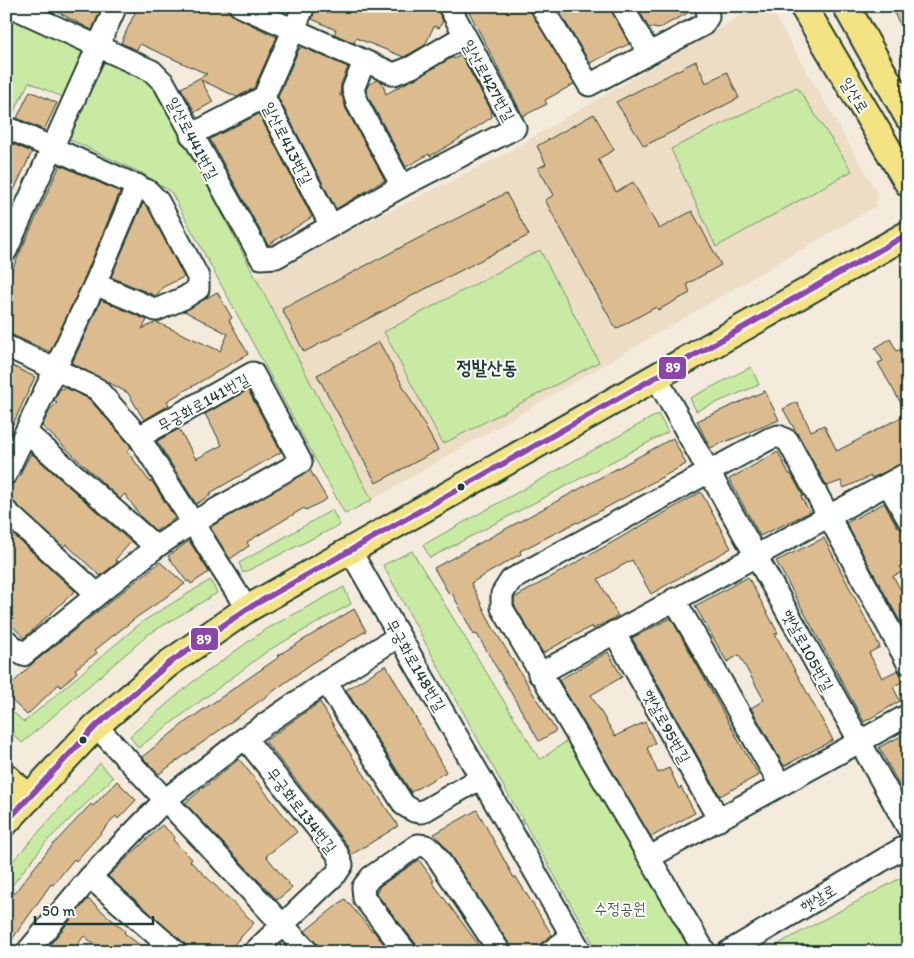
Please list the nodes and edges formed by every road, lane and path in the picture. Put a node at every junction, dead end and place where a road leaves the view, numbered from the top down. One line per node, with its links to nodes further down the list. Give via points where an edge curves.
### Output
1 (10, 6): 13 (street, 일산로441번길)
2 (116, 6): 13 (street)
3 (240, 6): 11 (street)
4 (304, 6): 11 (street, 일산로413번길)
5 (449, 6): 12 (street, 일산로427번길)
6 (541, 6): 14 (street, via 589,85)
7 (622, 6): 14 (street)
8 (803, 6): 21 (main road, 일산로)
9 (846, 6): 17 (main road)
10 (708, 12): 14 (street, via 703,25)
11 (292, 31): 15 (street); 16 (street, 일산로413번길)
12 (464, 36): 15 (street, via 394,74); 23 (street, 일산로427번길, via 515,128)
13 (98, 47): 19 (street, 일산로441번길, via 152,71 164,83); 20 (street)
14 (648, 53)
15 (364, 62): 23 (street, via 353,89 357,103)
16 (264, 97): 19 (street); 24 (street, 일산로413번길)
17 (908, 117)
18 (6, 127): 20 (street)
19 (191, 135): 24 (street, 일산로441번길, via 261,258 276,258)
20 (53, 147): 22 (street); 26 (street)
21 (908, 183)
22 (137, 185): 27 (street); 27 (street, via 158,201 198,277 198,289 156,310)
23 (402, 186): 24 (street)
24 (331, 226)
25 (908, 234): 30 (main road)
26 (8, 242)
27 (95, 284): 29 (street)
28 (6, 346): 29 (street, 무궁화로141번길)
29 (56, 370): 31 (street); 32 (street, 무궁화로141번길, via 98,389)
30 (656, 377): 33 (street, 햇살로105번길); 42 (main road)
31 (26, 432): 35 (street); 41 (street)
32 (139, 437): 40 (street, 무궁화로141번길); 40 (street, 무궁화로141번길, via 253,373 300,462)
33 (709, 471): 38 (street, via 778,436 788,441); 43 (street, 햇살로105번길); 51 (street, via 511,580 502,594 502,608)
34 (908, 473): 36 (street)
35 (6, 474)
36 (888, 484): 38 (street); 39 (street)
37 (6, 511): 44 (street)
38 (829, 516): 43 (street); 50 (street)
39 (908, 519)
40 (192, 523): 41 (street, 무궁화로141번길); 46 (street, 무궁화로141번길)
41 (156, 547): 44 (street, 무궁화로141번길)
42 (351, 552): 46 (main road); 48 (street, 무궁화로148번길)
43 (755, 554): 45 (street); 56 (street, 햇살로105번길)
44 (97, 594): 49 (street, 무궁화로141번길, via 23,655)
45 (674, 599): 47 (street); 59 (street)
46 (247, 609): 54 (main road, via 168,664)
47 (614, 632): 51 (street); 62 (street, 햇살로95번길)
48 (399, 636): 52 (street); 58 (street, 무궁화로148번길)
49 (6, 640)
50 (908, 663)
51 (539, 674): 66 (street)
52 (326, 682): 55 (street); 58 (street, via 404,804 414,811 422,812)
53 (908, 715): 56 (street)
54 (96, 726): 60 (main road); 61 (street)
55 (245, 738): 61 (street); 68 (street, 무궁화로134번길, via 337,853 342,865)
56 (859, 741): 59 (street); 64 (street, 햇살로105번길)
57 (6, 777): 60 (main road)
58 (481, 778): 69 (street, 무궁화로148번길)
59 (780, 784): 62 (street)
60 (29, 798): 63 (main road)
61 (166, 800): 67 (street); 68 (street)
62 (719, 820): 66 (street)
63 (6, 822)
64 (908, 828)
65 (908, 846): 78 (street, 햇살로)
66 (650, 857): 77 (street)
67 (90, 877): 70 (street); 71 (street)
68 (282, 925): 72 (street, 무궁화로134번길); 73 (street)
69 (576, 944): 76 (street)
70 (27, 952)
71 (176, 952)
72 (254, 952)
73 (308, 952)
74 (406, 952): 75 (street, via 364,898 363,887 370,877 418,845 433,852)
75 (500, 952)
76 (550, 952)
77 (705, 952)
78 (728, 952)

